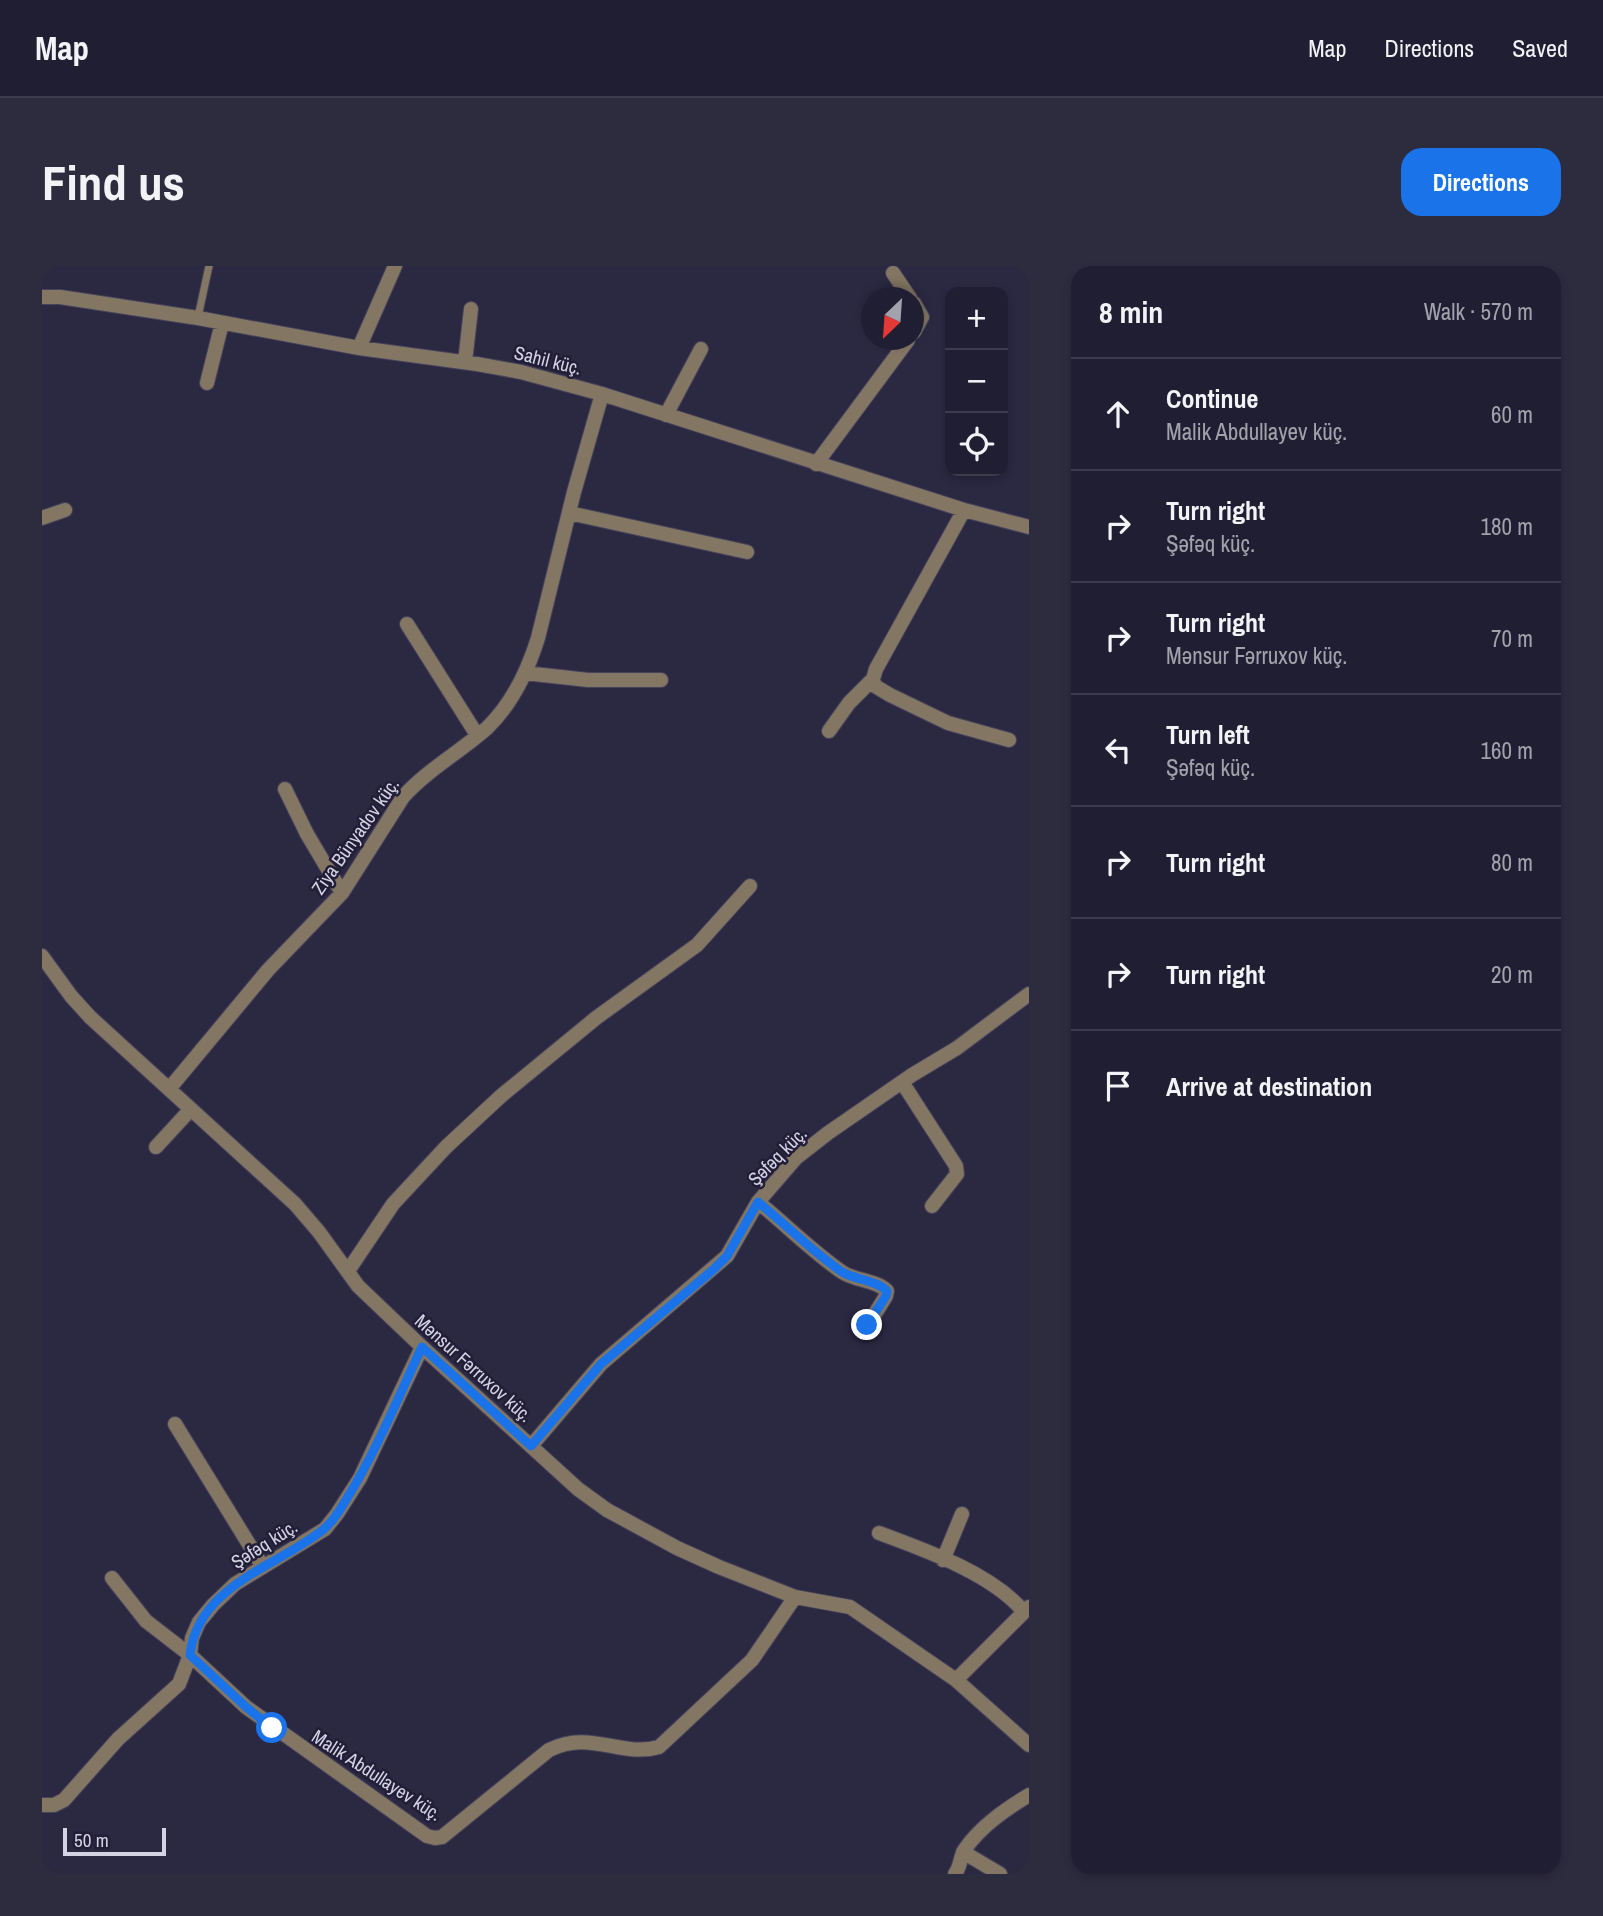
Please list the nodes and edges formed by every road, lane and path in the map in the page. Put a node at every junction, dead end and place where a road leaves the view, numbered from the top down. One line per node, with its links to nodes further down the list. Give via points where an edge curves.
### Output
1 (209, 266): 7 (lane)
2 (395, 266): 9 (street)
3 (893, 273): 4 (street)
4 (903, 287)
5 (42, 297): 7 (street, Sahil küç.)
6 (471, 309): 12 (street)
7 (198, 318): 8 (street, Sahil küç.)
8 (222, 323): 9 (street, Sahil küç.); 13 (street)
9 (359, 348): 12 (street, Sahil küç.)
10 (701, 349): 15 (street)
11 (901, 350): 16 (street)
12 (465, 362): 14 (street, Sahil küç.)
13 (207, 383)
14 (602, 394): 15 (street, Sahil küç.); 19 (street, Ziya Bünyadov küç.)
15 (666, 415): 16 (street, Sahil küç.)
16 (816, 464): 18 (street, Sahil küç.)
17 (65, 510): 20 (street)
18 (964, 510): 21 (street, Sahil küç.); 26 (street)
19 (569, 513): 22 (street); 24 (street, Ziya Bünyadov küç.)
20 (42, 518)
21 (1029, 527)
22 (747, 552)
23 (407, 624): 28 (street)
24 (525, 673): 25 (street, via 588,680); 28 (street, Ziya Bünyadov küç., via 498,715)
25 (661, 680)
26 (873, 680): 27 (street); 29 (street, via 890,695 948,723)
27 (829, 731)
28 (477, 735): 32 (street, Ziya Bünyadov küç., via 414,784)
29 (1009, 740)
30 (285, 789): 32 (street)
31 (750, 886): 41 (street, via 697,944 596,1018 446,1147 393,1204)
32 (342, 893): 36 (street, Ziya Bünyadov küç., via 268,970)
33 (42, 957): 36 (street, Mənsur Fərruxov küç., via 90,1017)
34 (1029, 994): 35 (street, Şəfəq küç.)
35 (902, 1083): 39 (street, Şəfəq küç., via 796,1158); 40 (street, via 956,1166 957,1174)
36 (169, 1089): 37 (street, Mənsur Fərruxov küç.)
37 (191, 1110): 38 (street); 41 (street, Mənsur Fərruxov küç., via 295,1204)
38 (156, 1147)
39 (758, 1202): 42 (street, via 843,1272 887,1291); 45 (street, Şəfəq küç., via 727,1256 601,1364)
40 (932, 1206)
41 (348, 1272): 43 (street, Mənsur Fərruxov küç.)
42 (867, 1325)
43 (422, 1347): 45 (street, Mənsur Fərruxov küç.); 49 (street, Şəfəq küç., via 360,1478 337,1514 325,1529)
44 (175, 1424): 49 (street)
45 (531, 1446): 51 (street, Mənsur Fərruxov küç., via 607,1510 677,1548)
46 (962, 1514): 48 (street)
47 (879, 1533): 48 (street)
48 (943, 1559): 52 (street, via 987,1581)
49 (262, 1567): 53 (street, Şəfəq küç., via 236,1584 199,1622)
50 (112, 1578): 53 (street, Malik Abdullayev küç., via 146,1621)
51 (795, 1597): 53 (street, Malik Abdullayev küç., via 752,1660 659,1746 646,1751 579,1740 562,1743 435,1838 272,1728); 54 (street, Mənsur Fərruxov küç., via 850,1608)
52 (1026, 1609): 54 (street)
53 (190, 1655): 57 (street, Şəfəq küç., via 179,1684 118,1740 64,1800)
54 (956, 1680): 55 (street, Mənsur Fərruxov küç.)
55 (1029, 1745)
56 (1029, 1795): 58 (street, via 1001,1812)
57 (42, 1805)
58 (962, 1852): 59 (street); 60 (street)
59 (955, 1874)
60 (1000, 1874)

